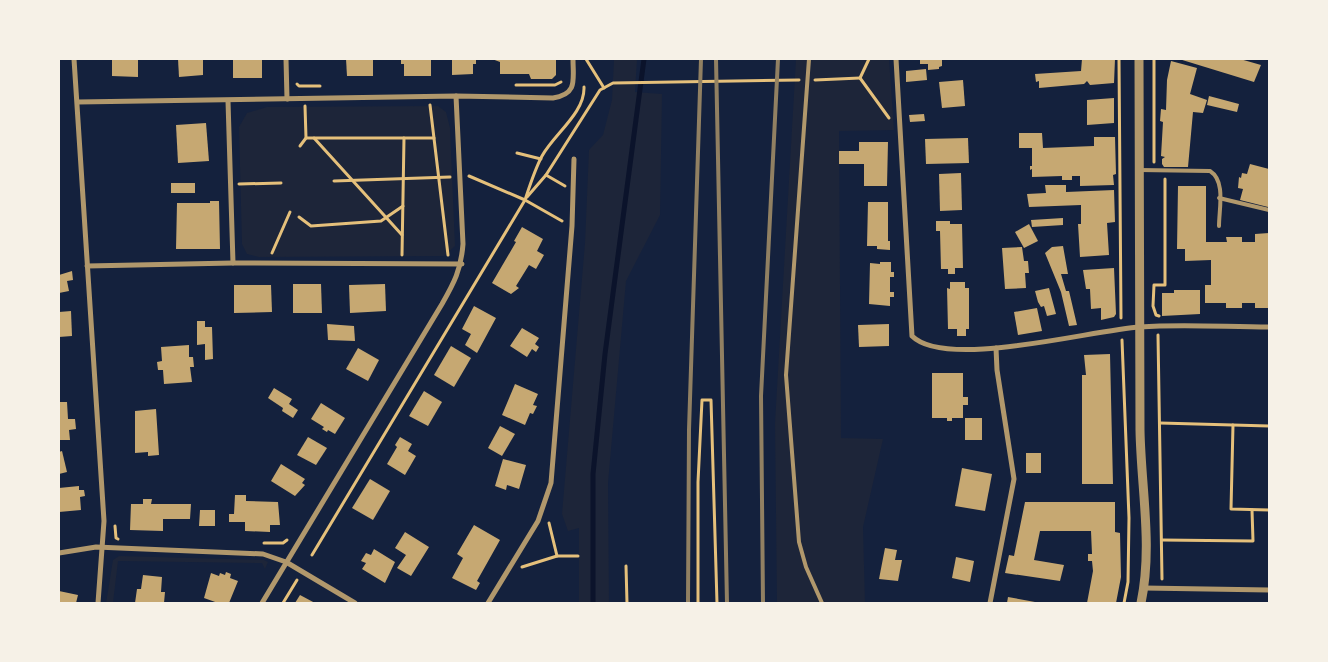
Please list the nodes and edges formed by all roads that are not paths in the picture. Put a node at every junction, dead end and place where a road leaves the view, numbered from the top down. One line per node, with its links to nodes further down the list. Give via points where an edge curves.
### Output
1 (74, 59): 10 (street)
2 (286, 59): 8 (street)
3 (573, 59): 7 (street, via 572,87 566,95 524,99)
4 (810, 59): 31 (lane, via 786,375 799,542)
5 (896, 59): 21 (street, via 912,336 927,346 958,350)
6 (1139, 59): 12 (street)
7 (456, 96): 8 (street); 17 (street)
8 (287, 99): 9 (street)
9 (228, 101): 10 (street); 16 (street)
10 (78, 102): 18 (street)
11 (574, 159): 30 (street, via 572,226 550,483 538,521)
12 (1139, 170): 13 (lane, via 1210,171 1219,182); 19 (street)
13 (1219, 198): 14 (lane); 15 (lane)
14 (1269, 210)
15 (1219, 226)
16 (233, 263): 17 (street); 18 (street)
17 (462, 264): 24 (street, via 442,304)
18 (87, 266): 22 (street, via 101,455)
19 (1139, 327): 20 (street); 21 (street); 25 (street, via 1141,455 1147,528)
20 (1269, 327)
21 (996, 348): 32 (street, via 1014,479)
22 (104, 547): 23 (street); 24 (street, via 263,554); 27 (street)
23 (59, 553)
24 (286, 562): 28 (street); 29 (street)
25 (1144, 588): 26 (street); 33 (street)
26 (1269, 590)
27 (98, 603)
28 (262, 603)
29 (355, 603)
30 (488, 603)
31 (822, 603)
32 (990, 603)
33 (1140, 603)

